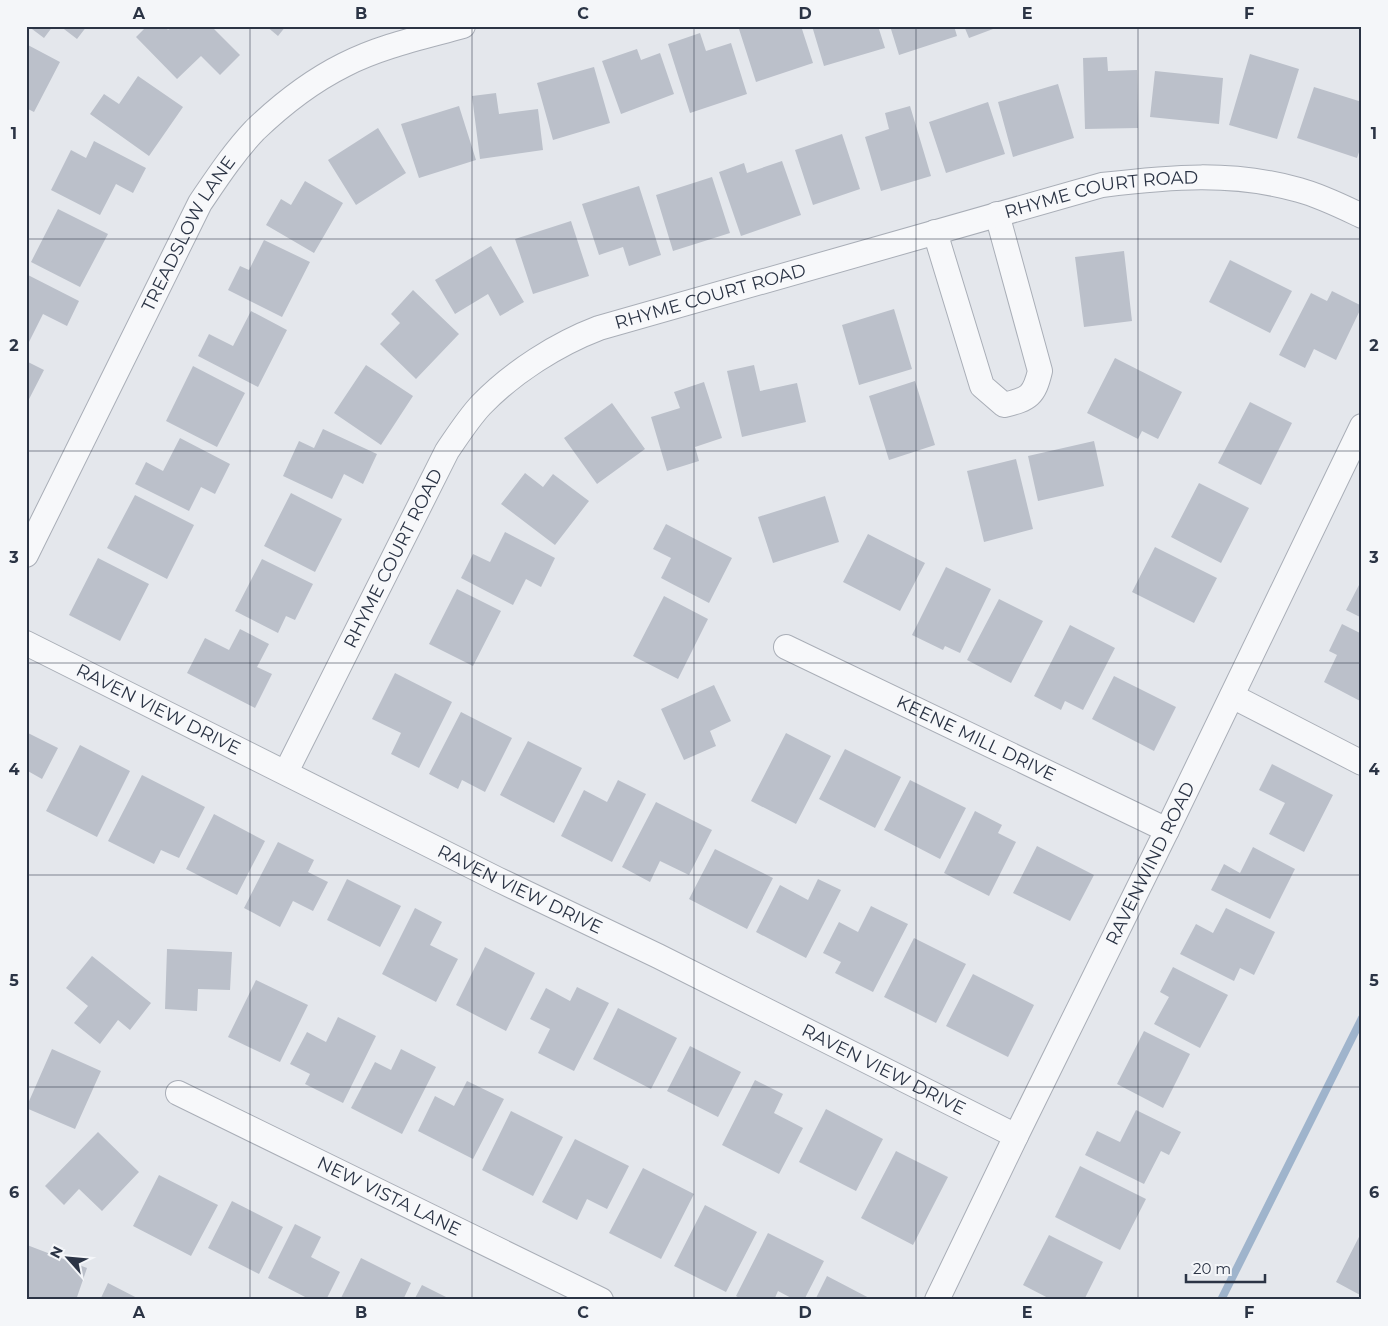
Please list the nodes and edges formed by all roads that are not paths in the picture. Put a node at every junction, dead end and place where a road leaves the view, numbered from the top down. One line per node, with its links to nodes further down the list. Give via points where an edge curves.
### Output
1 (463, 26): 6 (street, TREADSLOW LANE, via 382,50 338,69 287,103 255,130 228,162 200,202)
2 (997, 214): 3 (street, RHYME COURT ROAD, via 1102,184 1203,176 1268,182 1328,200); 4 (street, RHYME COURT ROAD); 4 (street, via 1040,371 1036,389 1022,401 1004,405 982,386)
3 (1362, 216)
4 (935, 232): 11 (street, RHYME COURT ROAD, via 599,328 550,351 500,387 463,426 448,451)
5 (1362, 426): 9 (street, RAVENWIND ROAD)
6 (26, 555)
7 (26, 643): 11 (street, RAVEN VIEW DRIVE)
8 (786, 647): 12 (street, KEENE MILL DRIVE)
9 (1232, 696): 10 (street); 12 (street, RAVENWIND ROAD)
10 (1362, 763)
11 (286, 772): 14 (street, RAVEN VIEW DRIVE)
12 (1167, 830): 14 (street, RAVENWIND ROAD)
13 (178, 1093): 15 (street, NEW VISTA LANE)
14 (1016, 1136): 16 (street, RAVENWIND ROAD)
15 (601, 1300)
16 (937, 1300)

